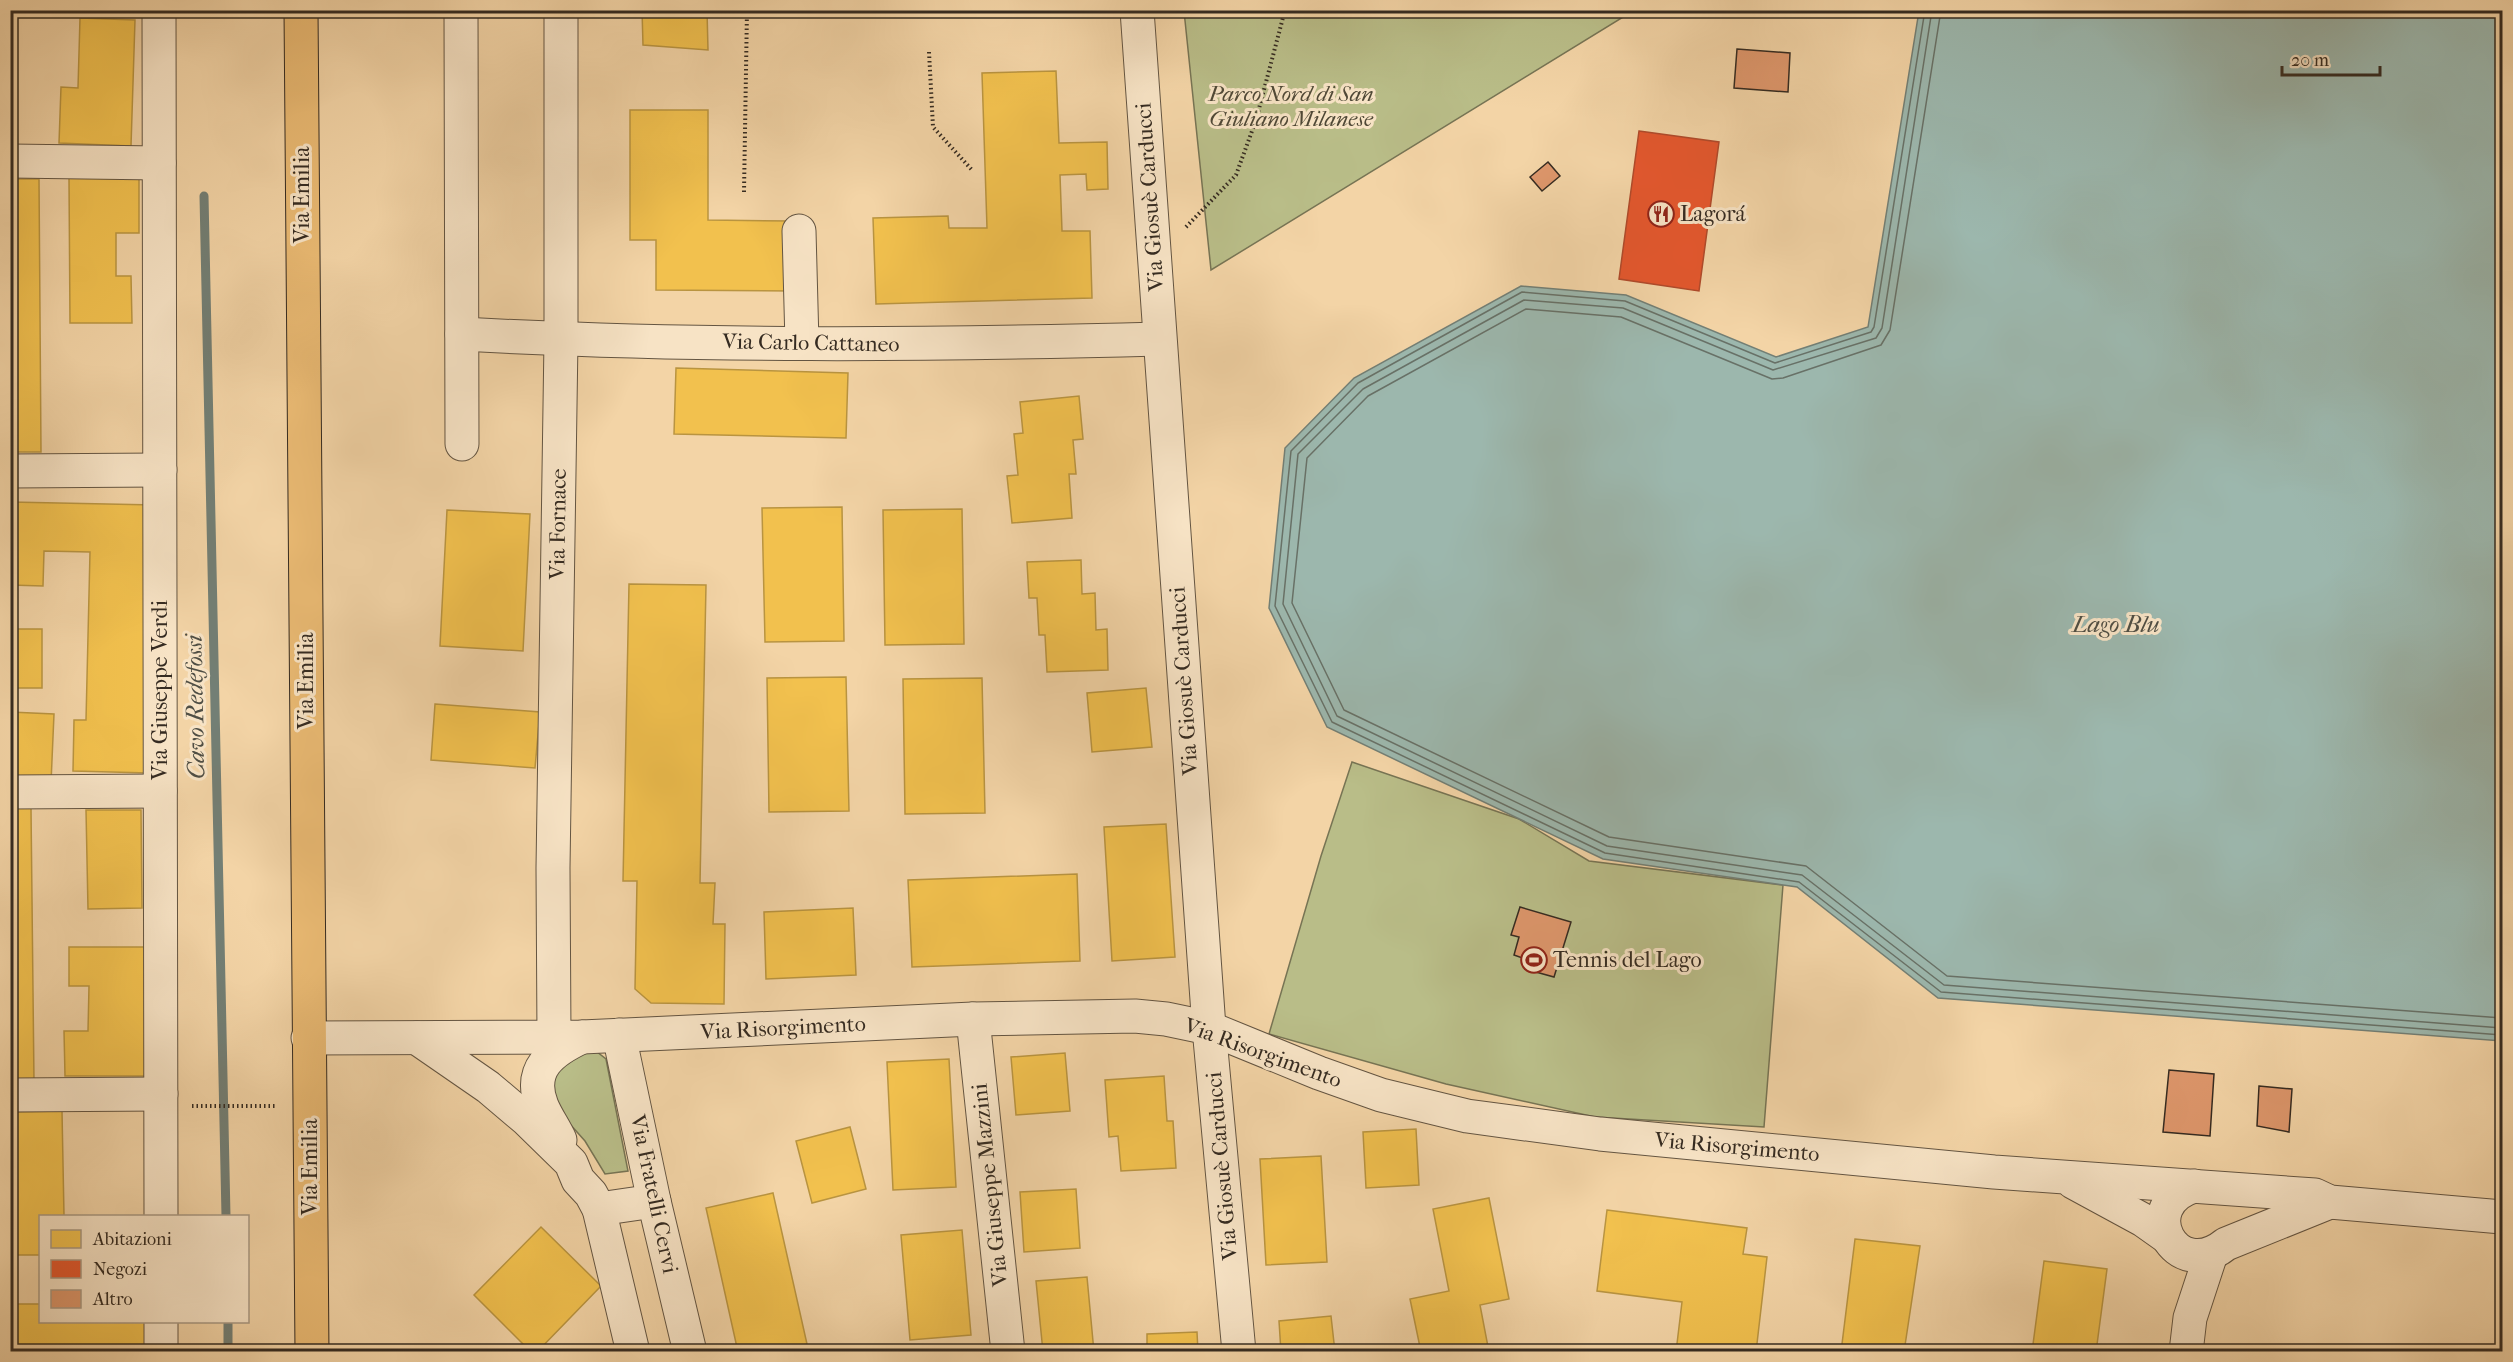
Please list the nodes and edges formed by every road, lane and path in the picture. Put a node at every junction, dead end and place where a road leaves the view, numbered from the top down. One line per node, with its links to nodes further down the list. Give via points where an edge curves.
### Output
1 (159, 10): 10 (street, Via Giuseppe Verdi)
2 (301, 10): 28 (main road, Via Emilia)
3 (461, 10): 15 (street)
4 (561, 10): 17 (street, Via Fornace)
5 (747, 10): 12 (path)
6 (1137, 10): 14 (street, Via Giosuè Carducci)
7 (1285, 10): 14 (path, via 1256,120 1236,176 1188,226)
8 (929, 52): 11 (path, via 933,127)
9 (10, 161): 10 (street)
10 (159, 163): 20 (street, Via Giuseppe Verdi)
11 (972, 170)
12 (744, 192)
13 (799, 231): 18 (street)
14 (1154, 245): 16 (street, Via Giosuè Carducci)
15 (462, 334): 17 (street, Via Carlo Cattaneo); 19 (street)
16 (1159, 339): 18 (street, Via Carlo Cattaneo, via 938,345); 25 (street, Via Giosuè Carducci)
17 (561, 340): 18 (street, Via Carlo Cattaneo); 27 (street, Via Fornace, via 553,868)
18 (802, 343)
19 (462, 444)
20 (160, 470): 21 (street); 22 (street, Via Giuseppe Verdi)
21 (10, 471)
22 (160, 790): 23 (street); 31 (street, Via Giuseppe Verdi)
23 (10, 792)
24 (973, 1019): 25 (street, Via Risorgimento, via 1135,1016); 26 (street, Via Risorgimento); 47 (street, Via Giuseppe Mazzini)
25 (1209, 1028): 34 (street, Via Risorgimento, via 1340,1081 1467,1116 1600,1134); 48 (street, Via Giosuè Carducci)
26 (619, 1035): 27 (street, Via Risorgimento); 36 (street, Via Fratelli Cervi)
27 (568, 1037): 29 (street, Via Risorgimento); 33 (street, via 546,1062 537,1083 543,1107)
28 (308, 1038): 29 (street, Via Risorgimento); 44 (main road, Via Emilia)
29 (417, 1038): 33 (street, via 488,1087)
30 (10, 1095): 31 (street)
31 (161, 1100): 32 (path); 39 (street, Via Giuseppe Verdi)
32 (264, 1106)
33 (571, 1163): 38 (street)
34 (2067, 1178): 35 (street, Via Risorgimento); 41 (street, Via Risorgimento)
35 (2200, 1186): 37 (street, Via Risorgimento, via 2315,1195); 41 (street, via 2174,1195 2167,1204 2163,1226); 41 (street, via 2218,1190 2233,1209 2234,1222 2232,1234)
36 (654, 1201): 38 (street); 46 (street, Via Fratelli Cervi)
37 (2330, 1202): 40 (street, Via Risorgimento); 41 (street, Via Risorgimento)
38 (599, 1209): 45 (street)
39 (161, 1215)
40 (2502, 1217)
41 (2197, 1247): 49 (street)
42 (161, 1323): 43 (street)
43 (161, 1352)
44 (312, 1352)
45 (633, 1352)
46 (690, 1352)
47 (1008, 1352)
48 (1239, 1352)
49 (2186, 1352)

